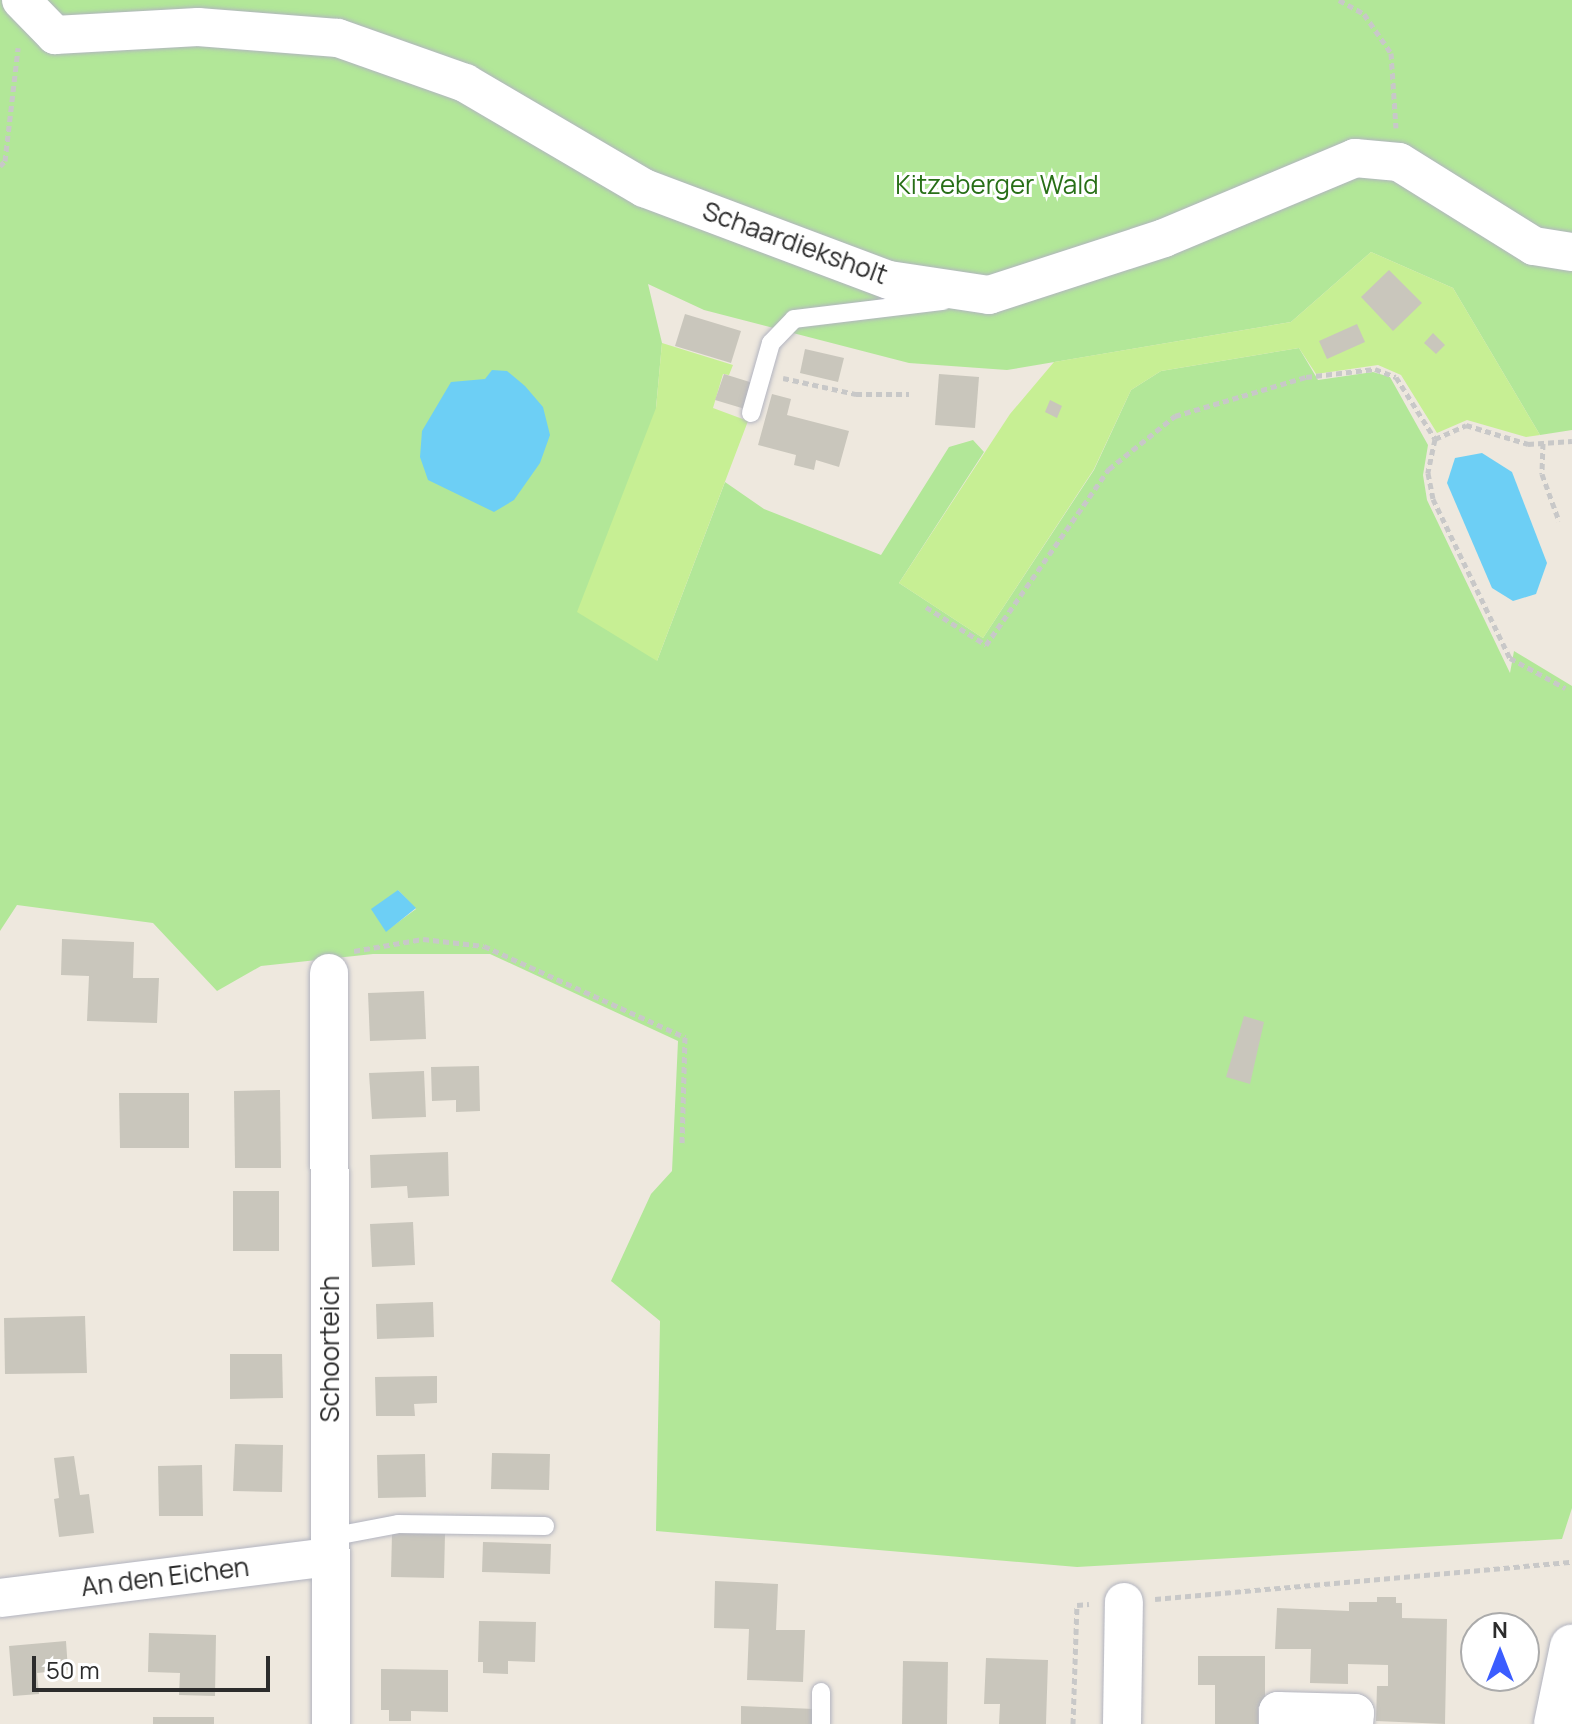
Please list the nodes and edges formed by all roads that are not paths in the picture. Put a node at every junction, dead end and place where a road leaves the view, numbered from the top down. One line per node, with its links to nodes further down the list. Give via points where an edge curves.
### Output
1 (22, 1): 3 (street, Schaardieksholt, via 55,35 198,27 338,38 465,83 644,188 889,280)
2 (1572, 252): 3 (street, Schaardieksholt, via 1534,246 1399,162 1355,158 1164,238)
3 (989, 295): 4 (lane, via 794,319 771,343)
4 (751, 413)
5 (329, 973): 7 (street, Schoorteich)
6 (545, 1526): 7 (lane, via 398,1524)
7 (330, 1547): 8 (street, An den Eichen); 12 (street, Schoorteich)
8 (0, 1598)
9 (1124, 1602): 14 (street)
10 (1572, 1647): 17 (street)
11 (821, 1692): 13 (lane)
12 (331, 1724)
13 (821, 1724)
14 (1122, 1724)
15 (1278, 1724): 16 (street, via 1278,1711 1355,1713)
16 (1354, 1724)
17 (1556, 1724)

